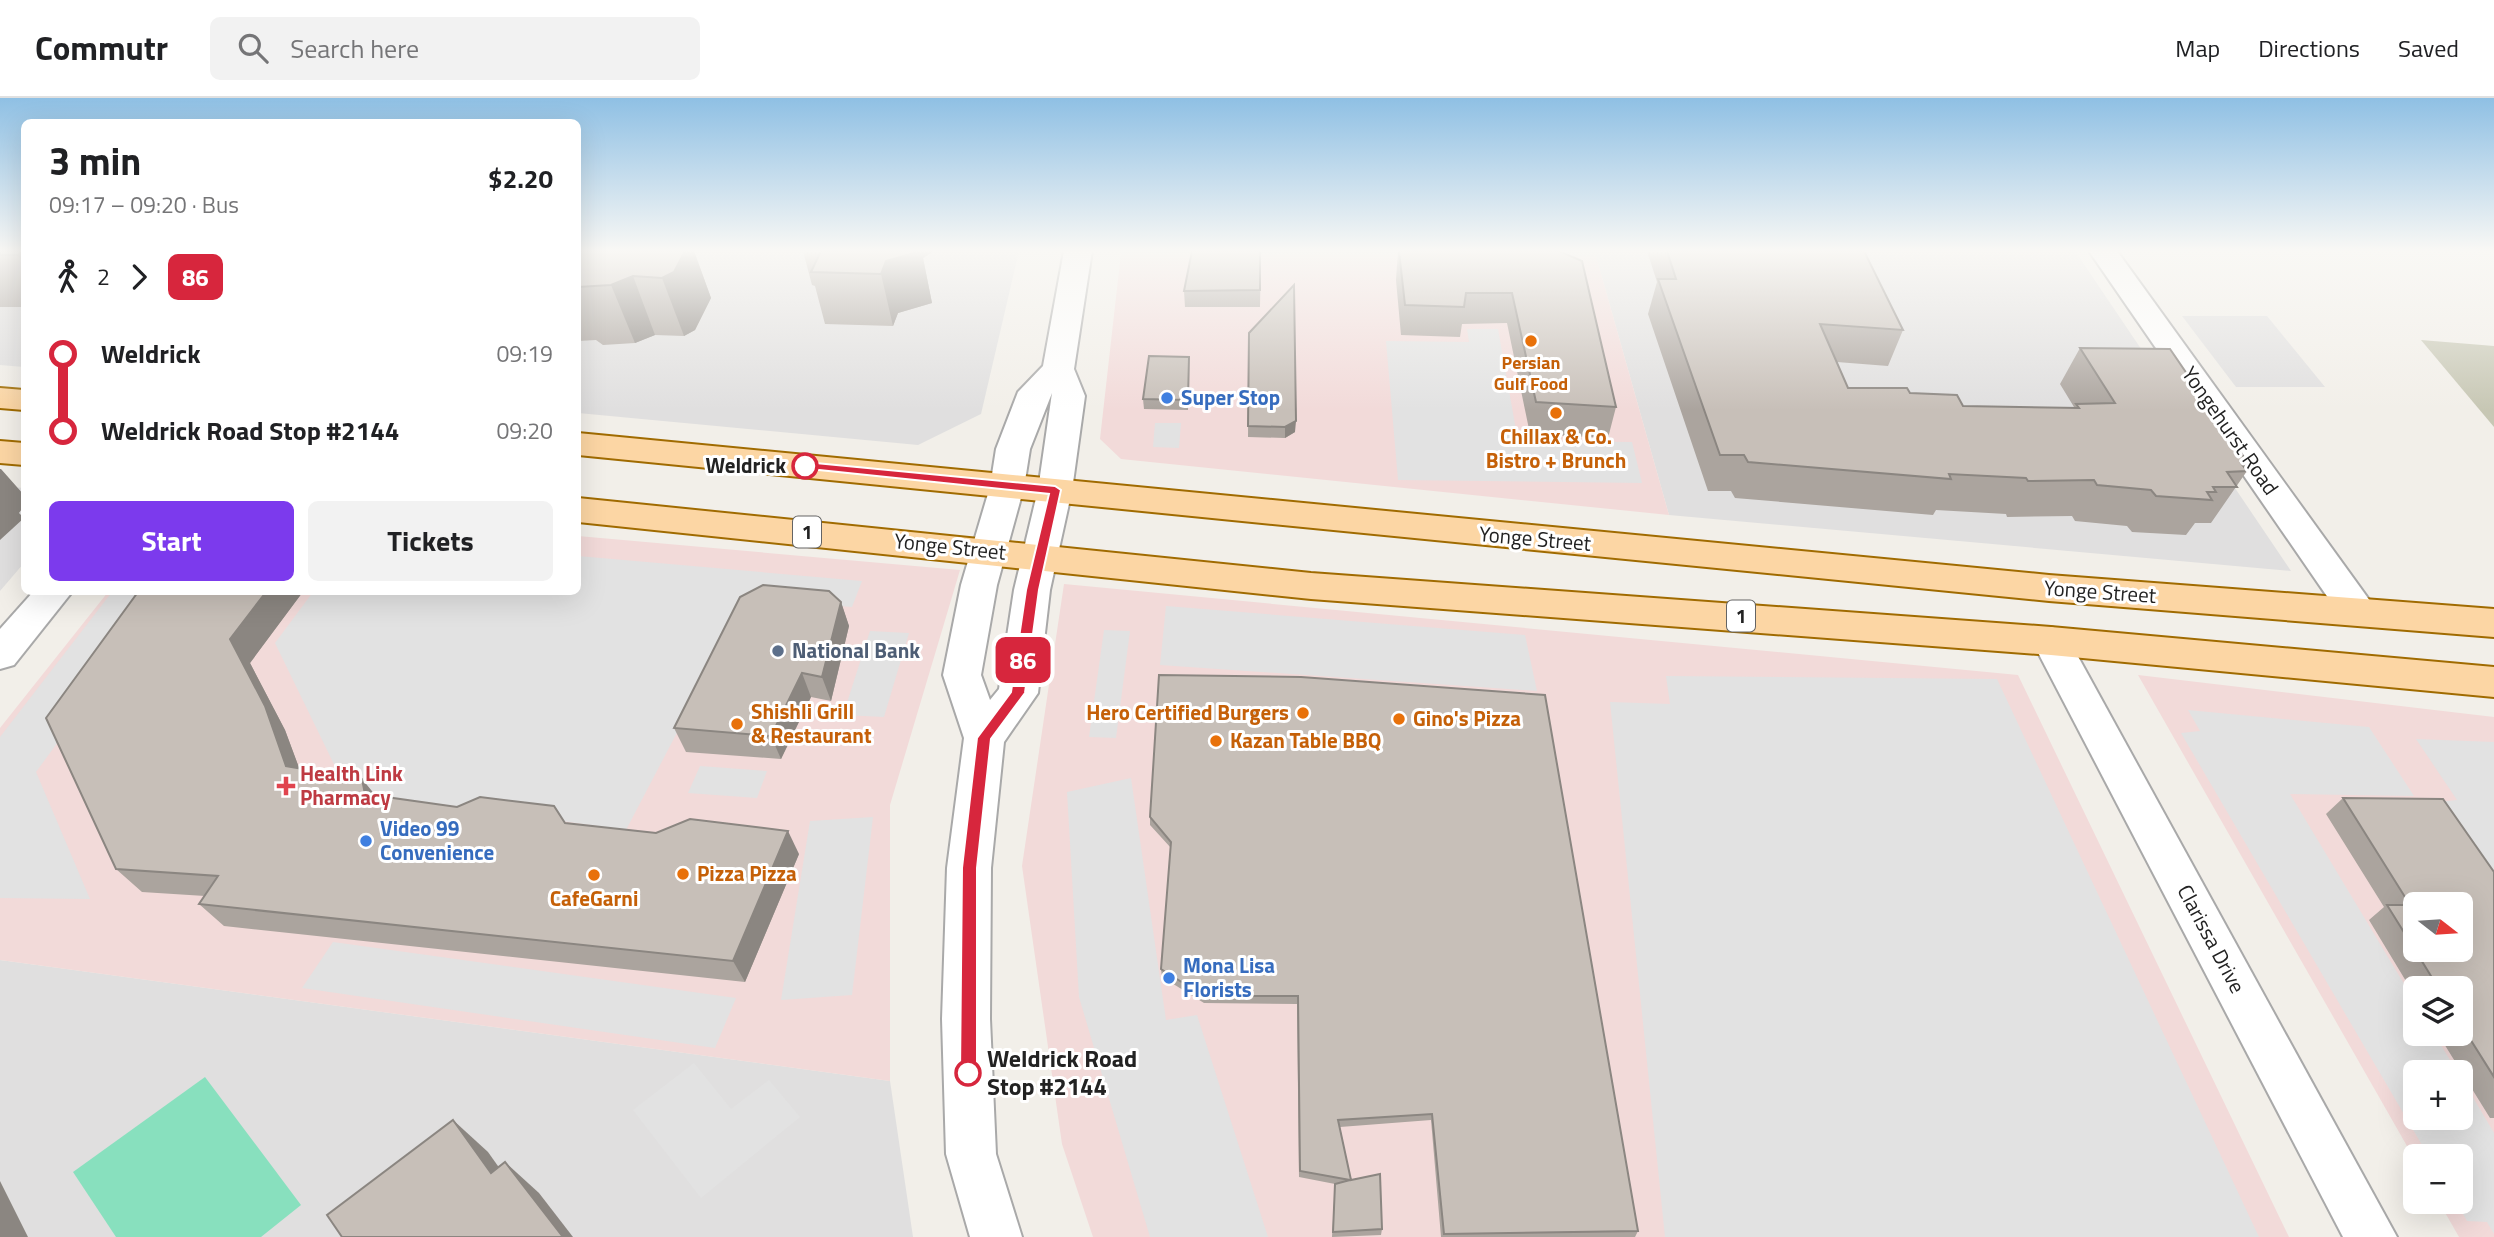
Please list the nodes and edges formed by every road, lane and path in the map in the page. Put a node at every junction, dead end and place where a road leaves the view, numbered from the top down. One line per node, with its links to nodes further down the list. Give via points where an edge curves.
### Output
1 (1069, 304): 3 (street)
2 (2141, 304): 15 (street, Yongehurst Road)
3 (1058, 369): 9 (street, via 1034,392 1013,449); 10 (street, via 1069,396)
4 (0, 398): 5 (main road)
5 (21, 400)
6 (581, 444): 9 (main road, Yonge Street)
7 (0, 452): 8 (main road)
8 (21, 454)
9 (1007, 486): 10 (main road, Yonge Street); 12 (street)
10 (1055, 490): 13 (street); 15 (main road, Yonge Street, via 2035,587)
11 (581, 510): 12 (main road, Yonge Street / 1)
12 (988, 550): 13 (main road, Yonge Street / 1); 20 (street, via 962,675)
13 (1039, 556): 17 (main road, Yonge Street / 1, via 1311,586); 20 (street, via 1018,693)
14 (51, 595): 18 (street)
15 (2357, 611): 16 (main road, Yonge Street)
16 (2494, 623)
17 (2051, 641): 19 (main road, Yonge Street / 1); 22 (street, Clarissa Drive)
18 (0, 655)
19 (2494, 682)
20 (984, 738): 21 (street, via 969,868 966,1019 971,1154)
21 (996, 1237)
22 (2371, 1237)

